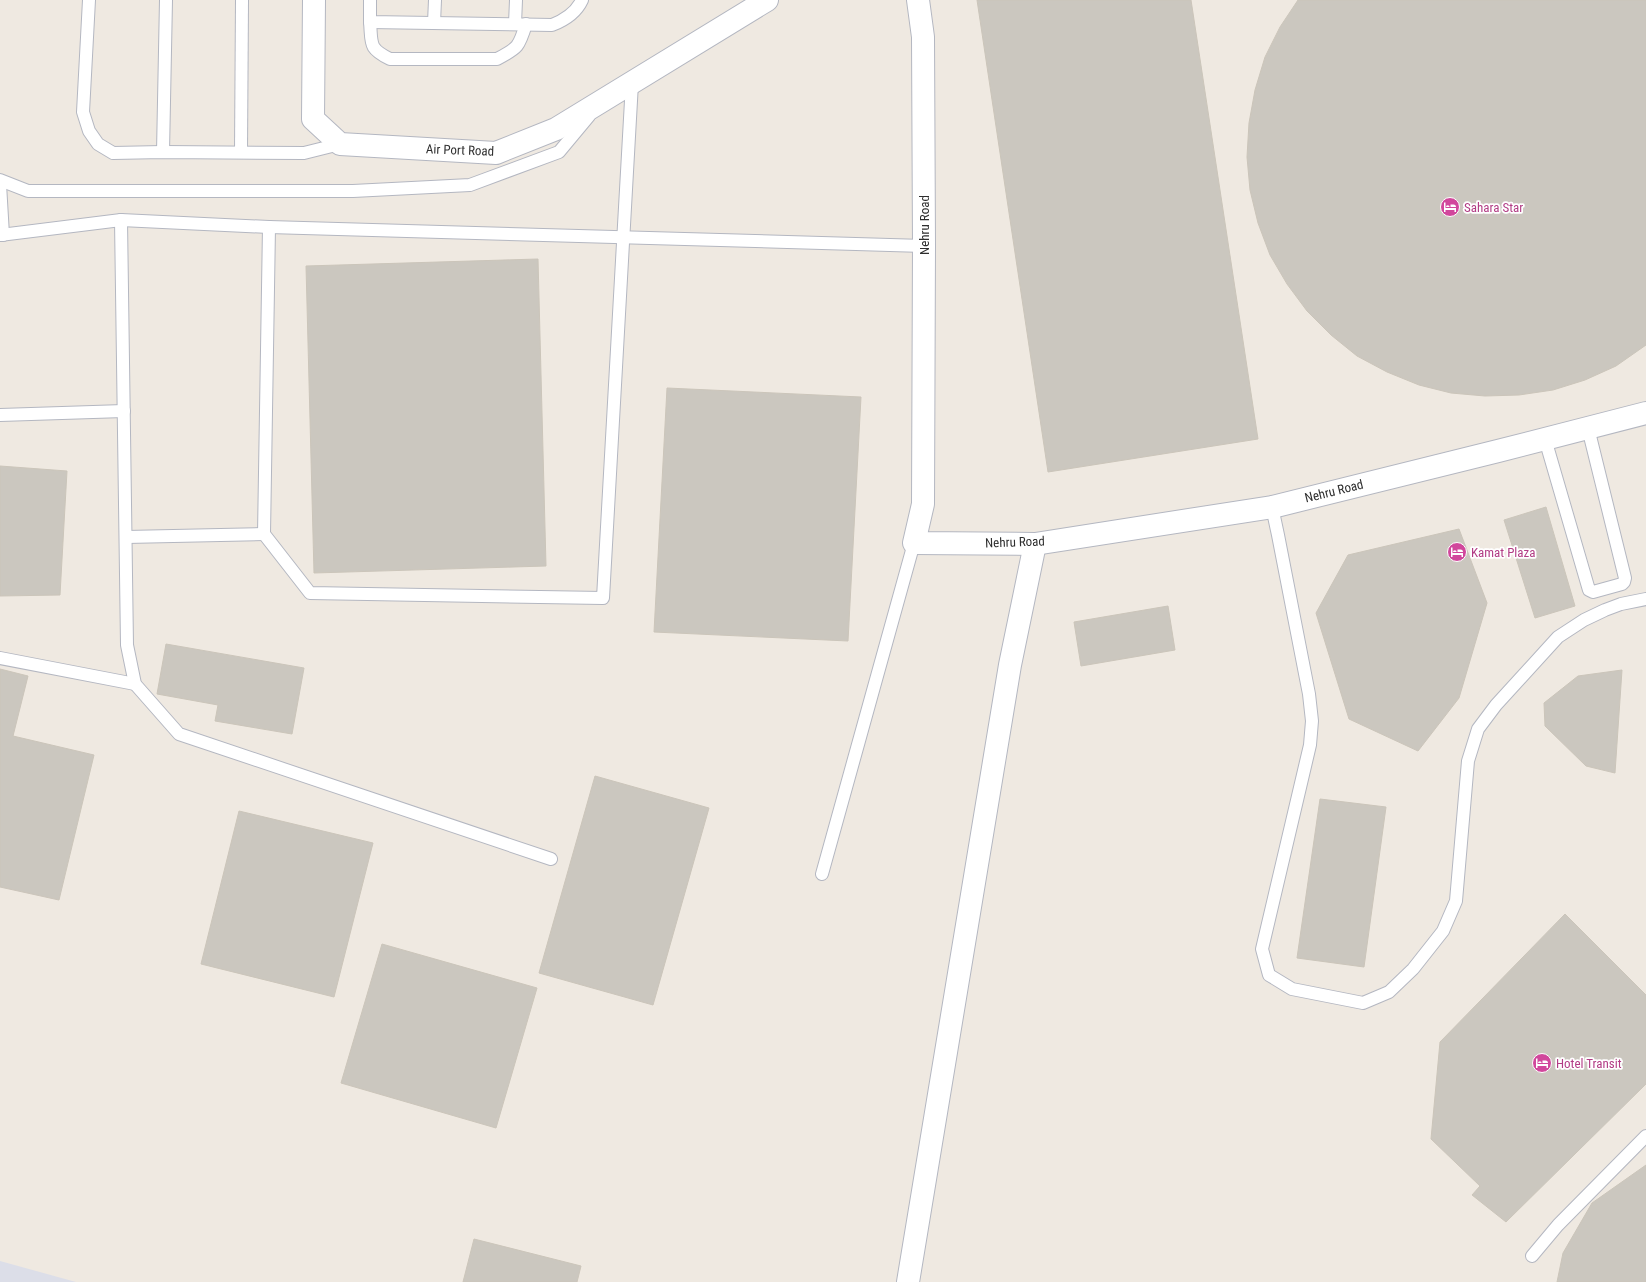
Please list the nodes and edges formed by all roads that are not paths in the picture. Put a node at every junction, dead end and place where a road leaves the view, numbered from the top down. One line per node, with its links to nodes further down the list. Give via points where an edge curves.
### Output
1 (89, 0): 17 (lane, via 83,112 89,132 98,144 113,154)
2 (166, 0): 17 (lane)
3 (242, 0): 18 (lane)
4 (314, 0): 16 (street, via 313,119)
5 (370, 0): 11 (lane)
6 (435, 0): 12 (lane)
7 (516, 0): 13 (lane)
8 (582, 0): 13 (lane, via 574,12 552,25)
9 (767, 0): 14 (street, Air Port Road)
10 (918, 0): 25 (street, Nehru Road, via 923,37)
11 (370, 22): 12 (lane); 13 (lane, via 372,46 378,53 390,59 497,59 511,52 520,43)
12 (434, 23): 13 (lane)
13 (520, 24)
14 (632, 83): 15 (street, Air Port Road); 24 (lane)
15 (602, 101): 16 (street, Air Port Road, via 556,129 496,153); 19 (lane, via 558,152 470,185 353,191 28,191)
16 (340, 144): 18 (lane, via 304,153)
17 (163, 152): 18 (lane)
18 (241, 152)
19 (0, 180)
20 (0, 184): 23 (lane)
21 (121, 220): 22 (lane); 23 (lane); 26 (lane)
22 (268, 227): 24 (lane); 32 (lane)
23 (2, 235)
24 (624, 237): 25 (lane); 32 (lane, via 603,598 310,593)
25 (924, 246): 34 (street, Nehru Road, via 923,504)
26 (124, 411): 28 (lane); 33 (lane)
27 (1646, 413): 29 (street, Nehru Road)
28 (0, 414)
29 (1588, 428): 30 (street, Nehru Road); 30 (lane, via 1625,578 1622,584 1593,592 1589,590)
30 (1545, 439): 31 (street, Nehru Road)
31 (1272, 507): 35 (street, Nehru Road); 36 (lane, via 1309,694 1312,722 1310,745 1262,948 1270,975 1292,989 1363,1003 1389,992 1413,969 1443,931 1456,901 1468,761 1478,729 1496,705 1558,637 1584,620 1606,610)
32 (264, 534): 33 (lane)
33 (126, 537): 38 (lane, via 127,645)
34 (914, 543): 35 (street, Nehru Road); 40 (lane)
35 (1034, 544): 43 (street, via 1010,665)
36 (1646, 599)
37 (0, 658): 38 (lane)
38 (136, 684): 39 (lane, via 179,734)
39 (551, 859)
40 (822, 874)
41 (1646, 1136): 42 (lane, via 1558,1225)
42 (1532, 1256)
43 (908, 1282)

